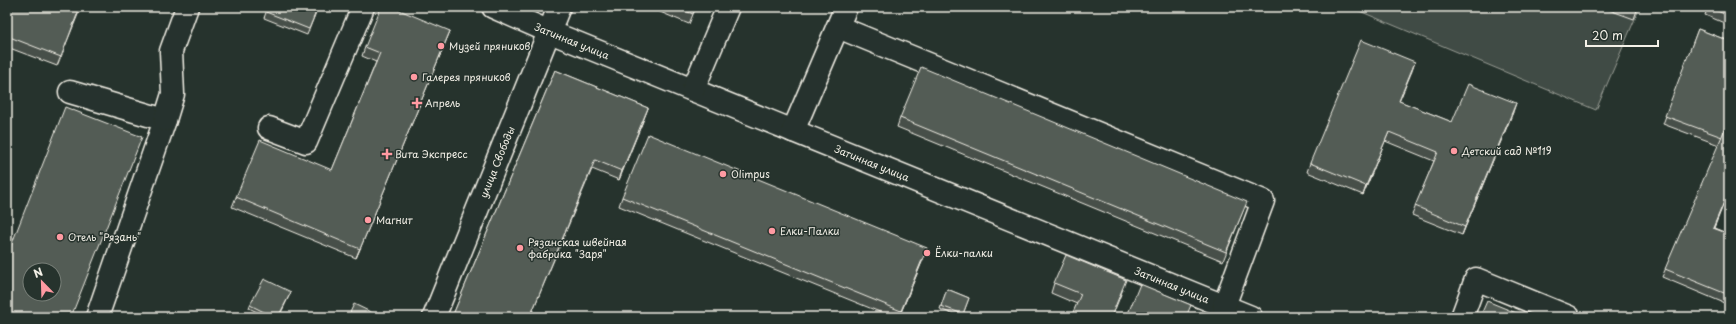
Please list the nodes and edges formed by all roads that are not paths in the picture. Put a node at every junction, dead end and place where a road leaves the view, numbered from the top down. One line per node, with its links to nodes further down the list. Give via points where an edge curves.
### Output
1 (187, 7): 11 (street, via 171,51 173,94)
2 (363, 7): 12 (street, via 306,142)
3 (493, 7): 8 (street, Затинная улица)
4 (559, 7): 8 (street, улица Свободы)
5 (728, 7): 9 (street)
6 (846, 7): 7 (street)
7 (838, 27): 13 (street); 14 (street, via 1263,201)
8 (550, 32): 9 (street, Затинная улица); 16 (street, улица Свободы)
9 (693, 90): 13 (street, Затинная улица)
10 (70, 92): 11 (street)
11 (165, 120): 15 (street)
12 (269, 128)
13 (793, 131): 14 (street, Затинная улица)
14 (1224, 306): 17 (street, Затинная улица)
15 (97, 317)
16 (434, 317)
17 (1251, 317)
18 (1462, 317): 19 (street, via 1476,279)
19 (1569, 317)

